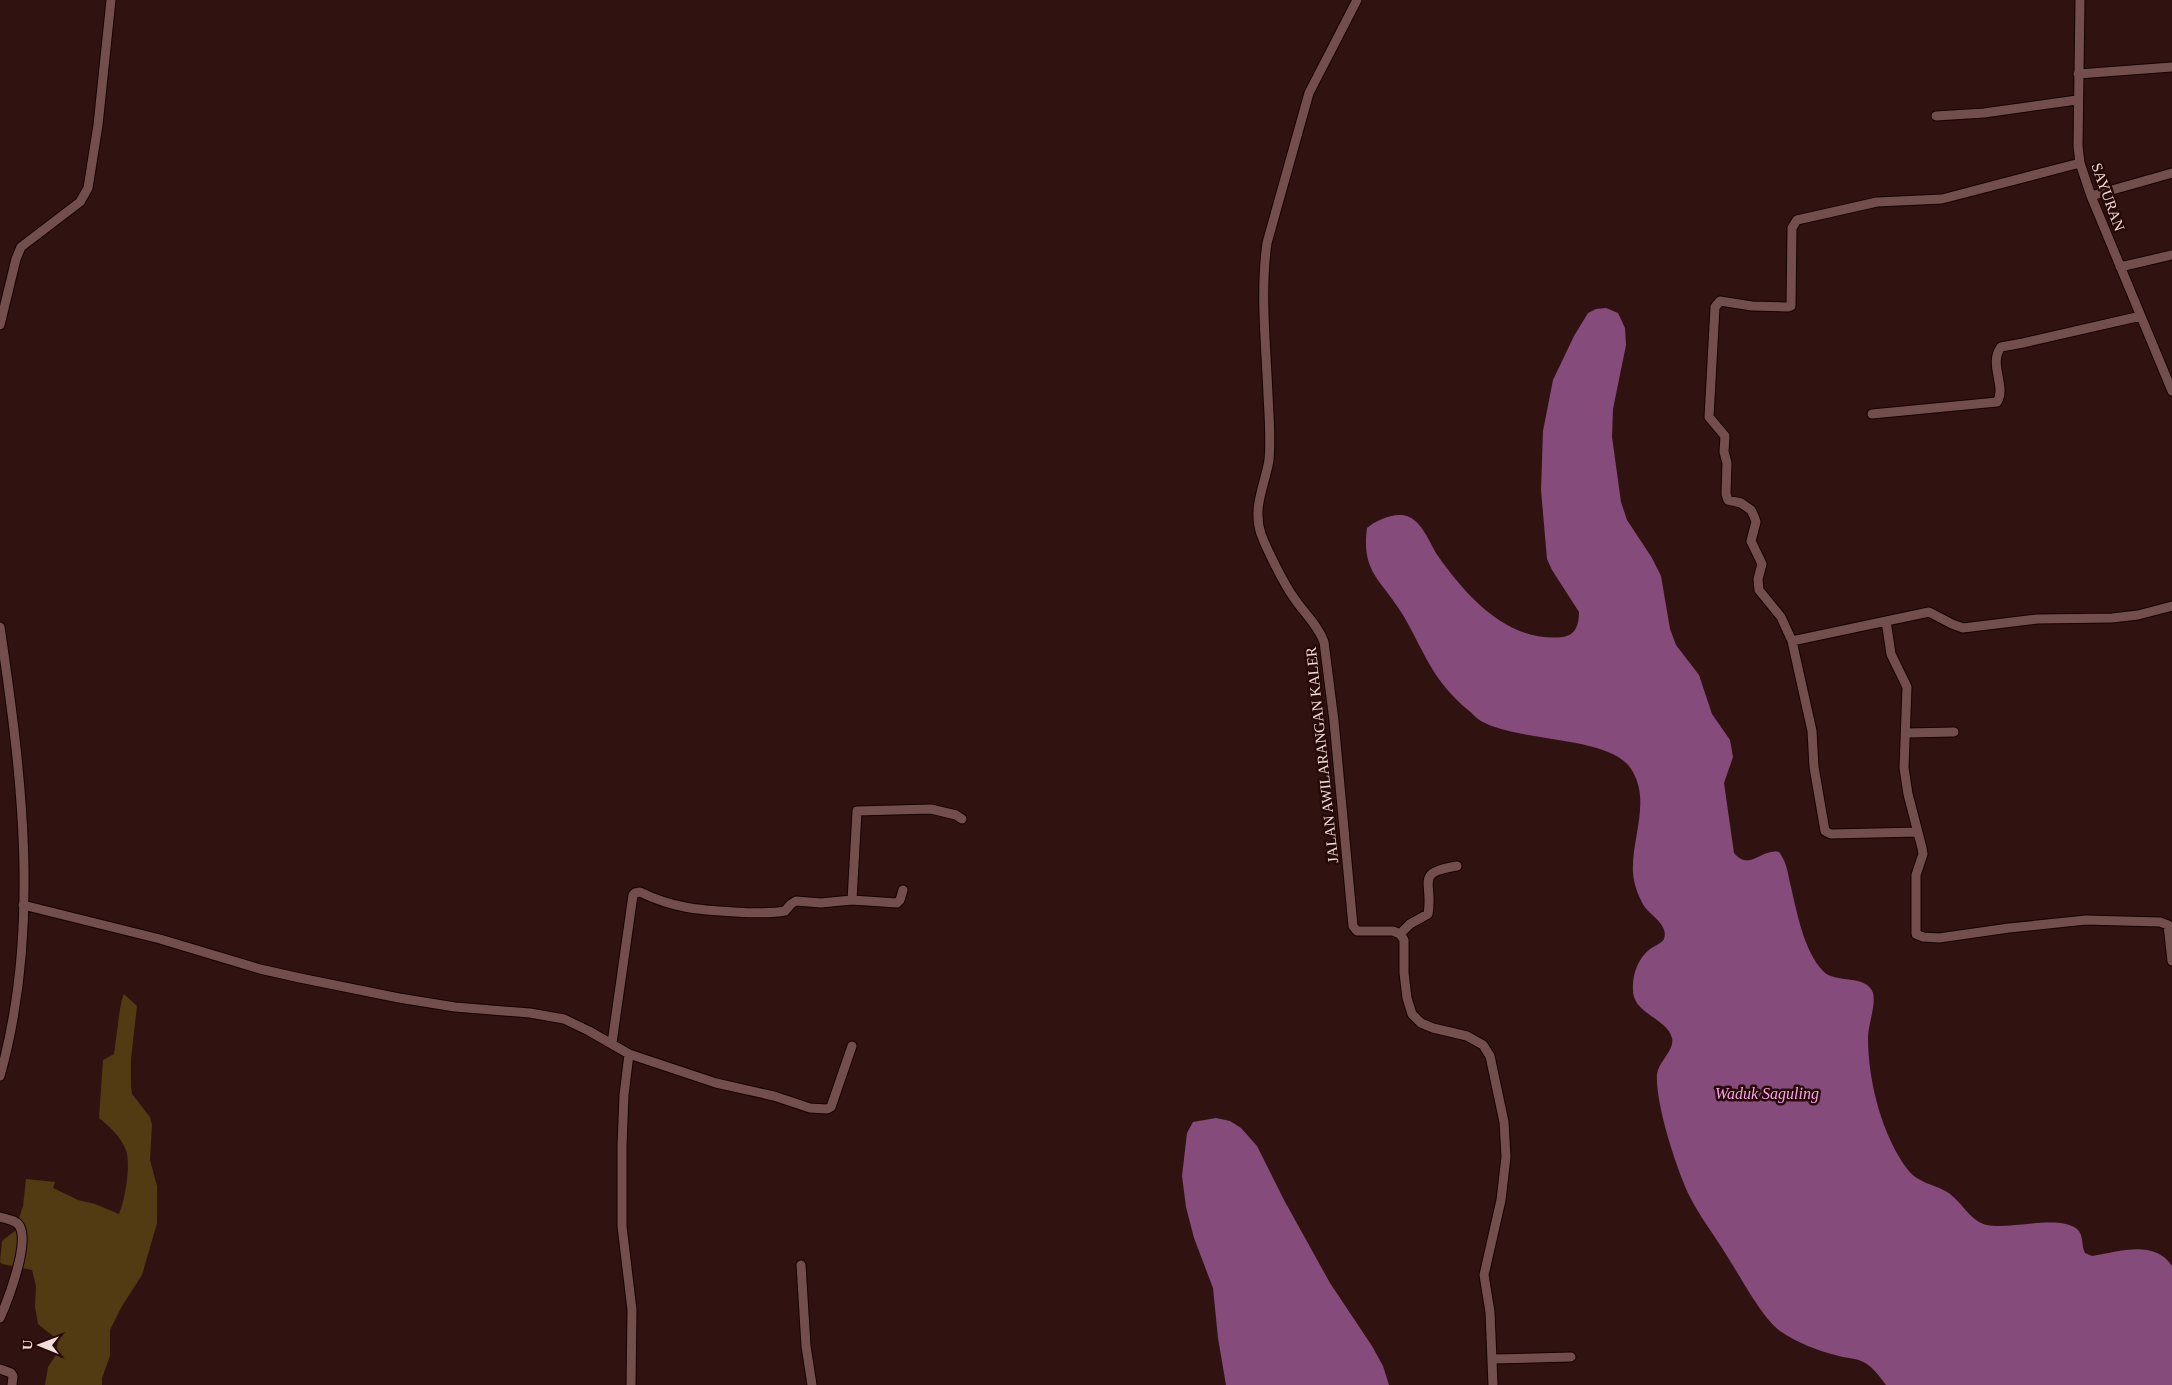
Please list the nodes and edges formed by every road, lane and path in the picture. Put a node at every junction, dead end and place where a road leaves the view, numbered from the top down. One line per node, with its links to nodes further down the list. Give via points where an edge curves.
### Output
1 (111, 0): 14 (street, via 88,188 80,202 20,250)
2 (1357, 0): 29 (street, JALAN AWILARANGAN KALER, via 1309,93 1267,243 1264,294 1270,441 1259,496 1258,522 1284,582 1320,631 1324,642 1353,926 1357,931 1393,931)
3 (2080, 0): 5 (street, SAYURAN)
4 (2172, 67): 5 (street)
5 (2078, 74): 6 (street, SAYURAN)
6 (2078, 100): 7 (street); 8 (street, SAYURAN)
7 (1936, 116)
8 (2080, 163): 10 (street, SAYURAN); 20 (street, via 1942,199 1878,202 1800,219 1792,228 1791,306 1752,306 1720,301 1715,306 1709,416 1724,436 1726,494 1728,500 1741,503 1754,516 1756,522 1751,541 1762,564 1759,590 1781,617)
9 (2172, 173): 10 (street)
10 (2091, 196): 12 (street, SAYURAN)
11 (2172, 255): 12 (street)
12 (2120, 267): 13 (street, SAYURAN)
13 (2141, 316): 15 (street, SAYURAN); 16 (street, via 2001,347 1996,355 2000,392 1997,402)
14 (0, 325)
15 (2172, 391)
16 (1872, 414)
17 (2172, 606): 18 (street, via 2112,618 2037,619 1963,628 1929,612)
18 (1886, 621): 20 (street); 22 (street, via 1891,654 1906,687)
19 (0, 627): 28 (street, via 18,752)
20 (1792, 641): 24 (street, via 1812,731 1814,767 1825,831 1831,834)
21 (1954, 732): 22 (street)
22 (1907, 733): 24 (street, via 1904,768)
23 (962, 819): 27 (street, via 936,809 857,811)
24 (1918, 832): 30 (street, via 1922,854 1916,875 1915,930 1918,936 1939,938 2086,920 2160,922 2168,925)
25 (1456, 866): 29 (street, via 1430,873 1428,914)
26 (903, 890): 27 (street, via 896,902)
27 (852, 900): 31 (street, via 821,904 796,902 785,911 759,913 699,911 670,906 640,892 635,893)
28 (24, 905): 31 (street, via 145,934 300,978 455,1007 555,1017); 34 (street, via 20,979)
29 (1400, 934): 39 (street, via 1404,940 1404,973 1412,1014 1427,1026 1467,1036 1483,1045 1490,1056 1497,1084 1506,1157 1499,1215 1484,1275)
30 (2172, 961)
31 (612, 1043): 33 (street)
32 (852, 1046): 33 (street, via 828,1109 810,1108 716,1083)
33 (629, 1054): 42 (street, via 622,1122 622,1226 632,1310)
34 (0, 1076)
35 (0, 1217): 37 (street, via 15,1221 22,1235 17,1269)
36 (801, 1265): 43 (street)
37 (0, 1318)
38 (1571, 1356): 39 (street)
39 (1493, 1359): 44 (street)
40 (0, 1369): 41 (street, via 10,1373)
41 (12, 1385)
42 (631, 1385)
43 (812, 1385)
44 (1493, 1385)

